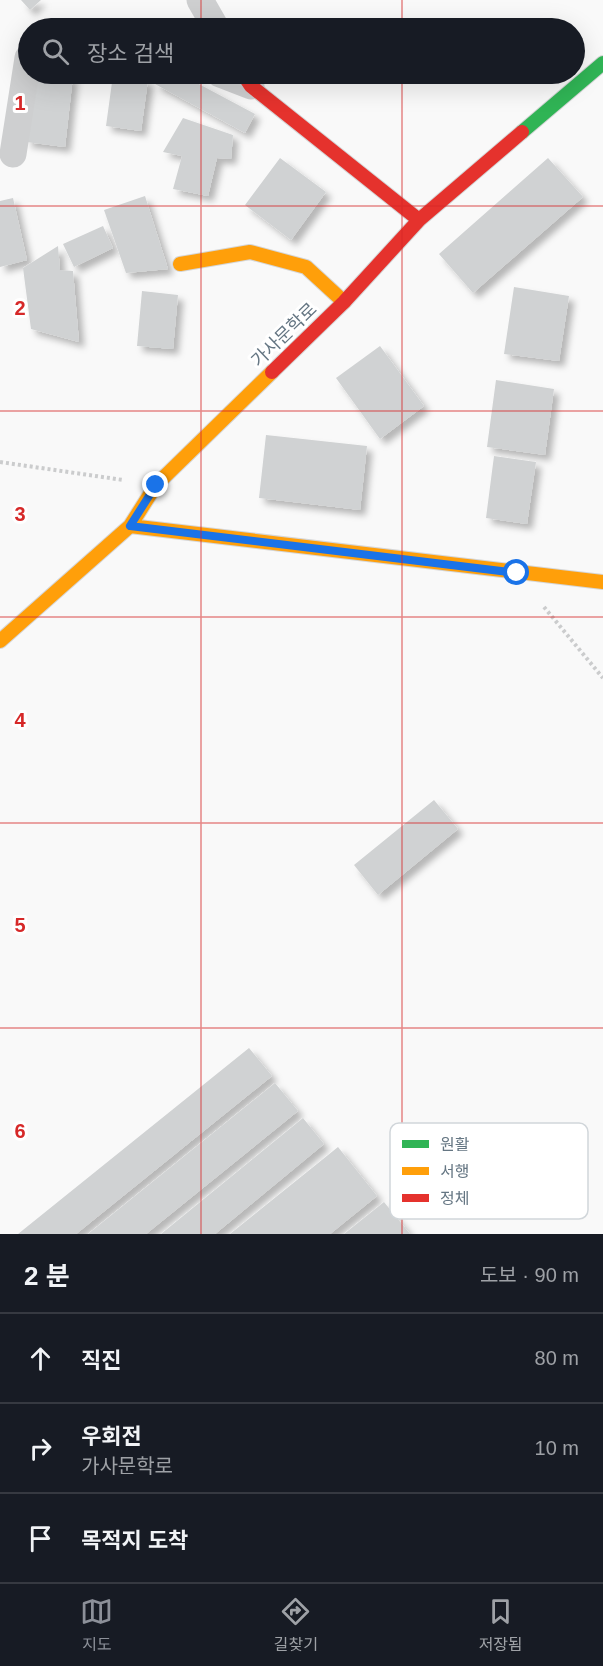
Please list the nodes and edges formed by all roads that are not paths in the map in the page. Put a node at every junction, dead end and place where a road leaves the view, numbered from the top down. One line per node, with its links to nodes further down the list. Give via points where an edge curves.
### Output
1 (200, 0): 2 (street)
2 (210, 18)
3 (603, 63): 4 (street, 가사문학로)
4 (585, 78)
5 (24, 84): 8 (street)
6 (252, 84): 9 (street)
7 (578, 84): 9 (street, 가사문학로)
8 (13, 154)
9 (419, 220): 11 (street, 가사문학로)
10 (180, 264): 11 (street, via 250,252 306,267)
11 (344, 302): 12 (street, 가사문학로, via 156,485)
12 (130, 526): 13 (street); 14 (street, 가사문학로)
13 (603, 582)
14 (0, 641)

